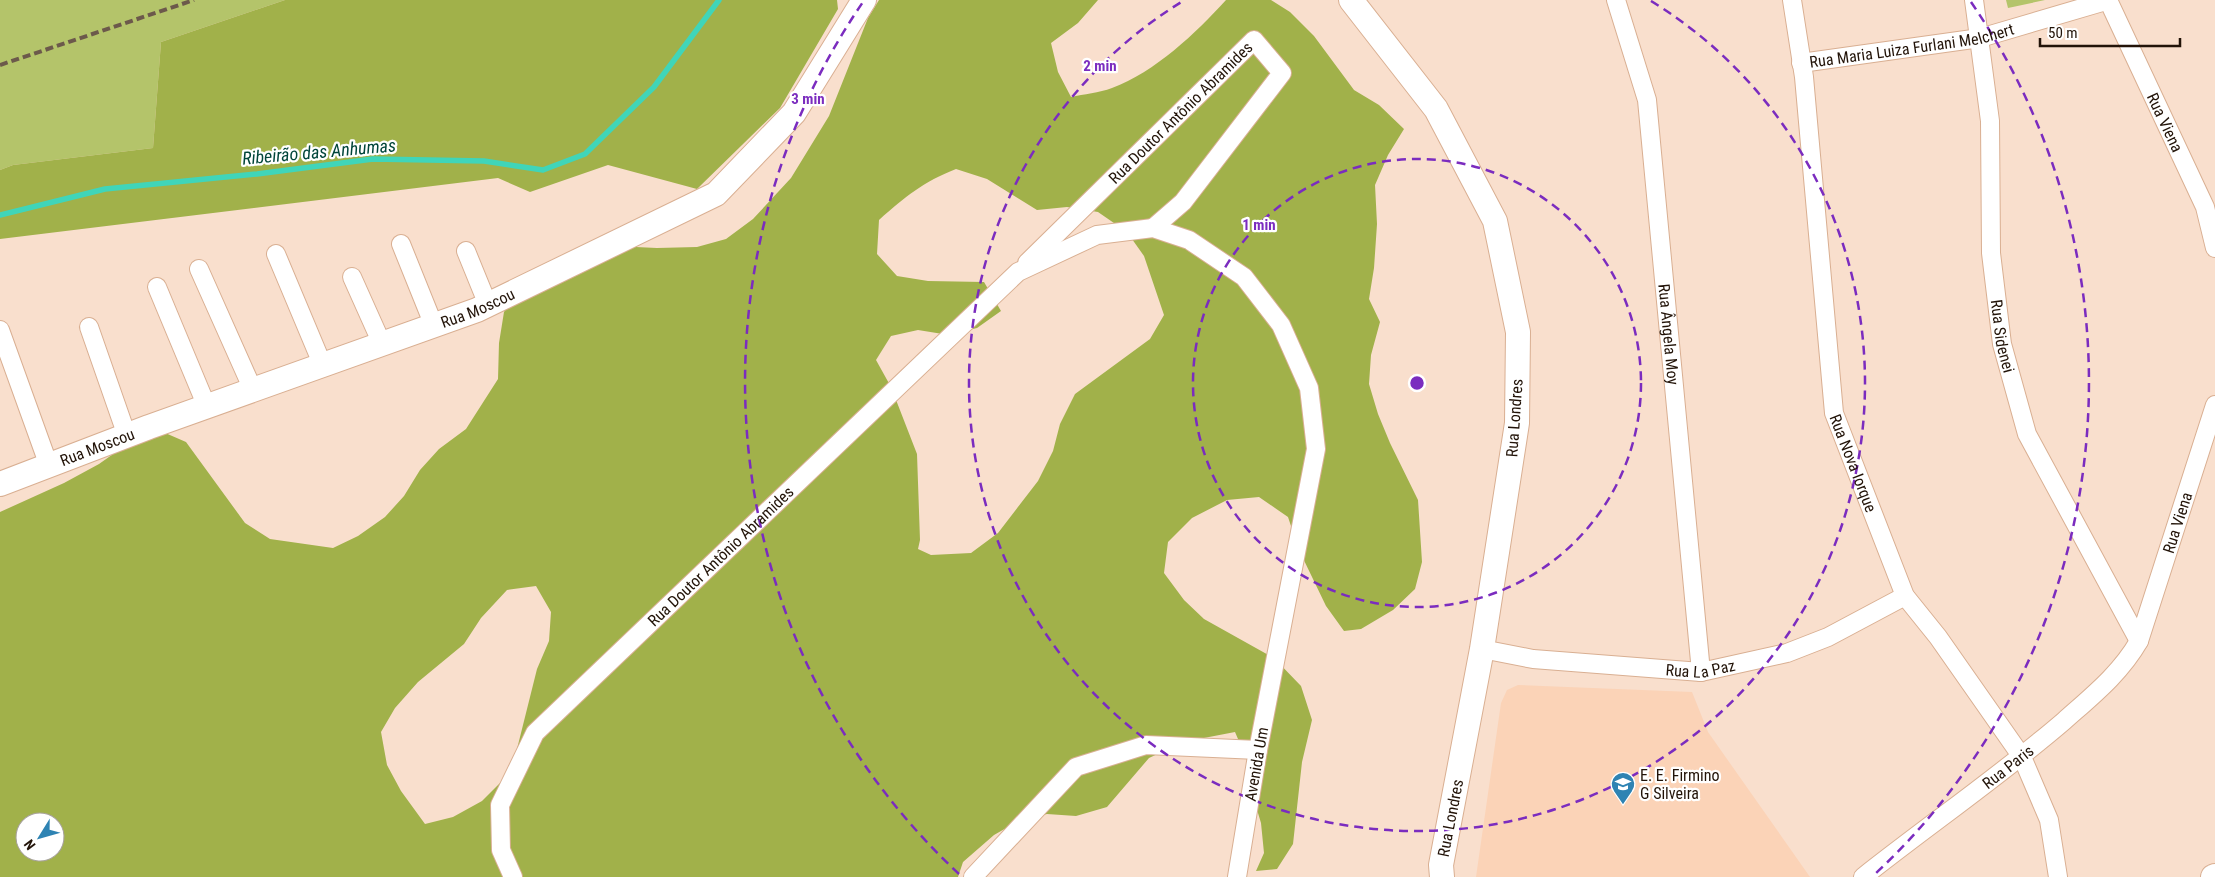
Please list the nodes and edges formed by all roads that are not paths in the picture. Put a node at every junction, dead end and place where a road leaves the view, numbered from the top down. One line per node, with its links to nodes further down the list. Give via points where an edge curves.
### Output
1 (864, 0): 18 (street, Rua Moscou, via 794,113 716,194)
2 (1351, 0): 32 (street, Rua Londres, via 1436,109 1495,221 1518,332 1517,423)
3 (1616, 0): 34 (street, Rua Ângela Moy, via 1647,100)
4 (1792, 0): 8 (street, Rua Nova Iorque)
5 (1974, 0): 7 (street, Rua Sidenei)
6 (2108, 0): 7 (street, Rua Maria Luiza Furlani Melchert); 11 (street, Rua Viena, via 2205,207)
7 (1980, 38): 8 (street, Rua Maria Luiza Furlani Melchert); 31 (street, Rua Sidenei, via 1990,121 1991,253 2005,353 2027,434)
8 (1801, 62): 30 (street, Rua Nova Iorque, via 1834,413)
9 (1153, 228): 15 (street, Rua Doutor Antônio Abramides, via 1097,235); 15 (street, Rua Doutor Antônio Abramides, via 1183,202 1282,73 1254,40); 33 (street, Rua Doutor Antônio Abramides, via 1189,240 1244,277 1280,325 1309,388 1316,449)
10 (401, 244): 19 (street)
11 (2215, 248)
12 (466, 251): 18 (street)
13 (276, 254): 23 (street)
14 (199, 269): 24 (street)
15 (1018, 272): 37 (street, Rua Doutor Antônio Abramides, via 535,732 500,805 500,850)
16 (352, 276): 22 (street)
17 (157, 287): 26 (street)
18 (488, 305): 19 (street, Rua Moscou)
19 (434, 326): 22 (street, Rua Moscou)
20 (89, 327): 27 (street)
21 (0, 330): 28 (street)
22 (382, 344): 23 (street, Rua Moscou)
23 (323, 366): 24 (street, Rua Moscou)
24 (253, 390): 26 (street, Rua Moscou)
25 (2215, 405): 31 (street, Rua Viena)
26 (207, 407): 27 (street, Rua Moscou)
27 (127, 436): 28 (street, Rua Moscou)
28 (49, 466): 29 (street, Rua Moscou)
29 (0, 484)
30 (1905, 596): 34 (street, Rua La Paz, via 1828,637 1787,653); 36 (street, Rua Nova Iorque, via 1938,637)
31 (2139, 641): 36 (street, Rua Paris, via 2113,678)
32 (1482, 649): 34 (street, Rua La Paz, via 1533,659); 40 (street, Rua Londres, via 1441,864)
33 (1277, 652): 35 (street, Avenida Um)
34 (1701, 672)
35 (1258, 750): 38 (street, via 1146,744 1076,767); 39 (street, Avenida Um)
36 (2022, 757): 41 (street, Rua Paris); 42 (street, Rua Nova Iorque, via 2049,820)
37 (513, 877)
38 (973, 877)
39 (1237, 877)
40 (1442, 877)
41 (1863, 877)
42 (2058, 877)

